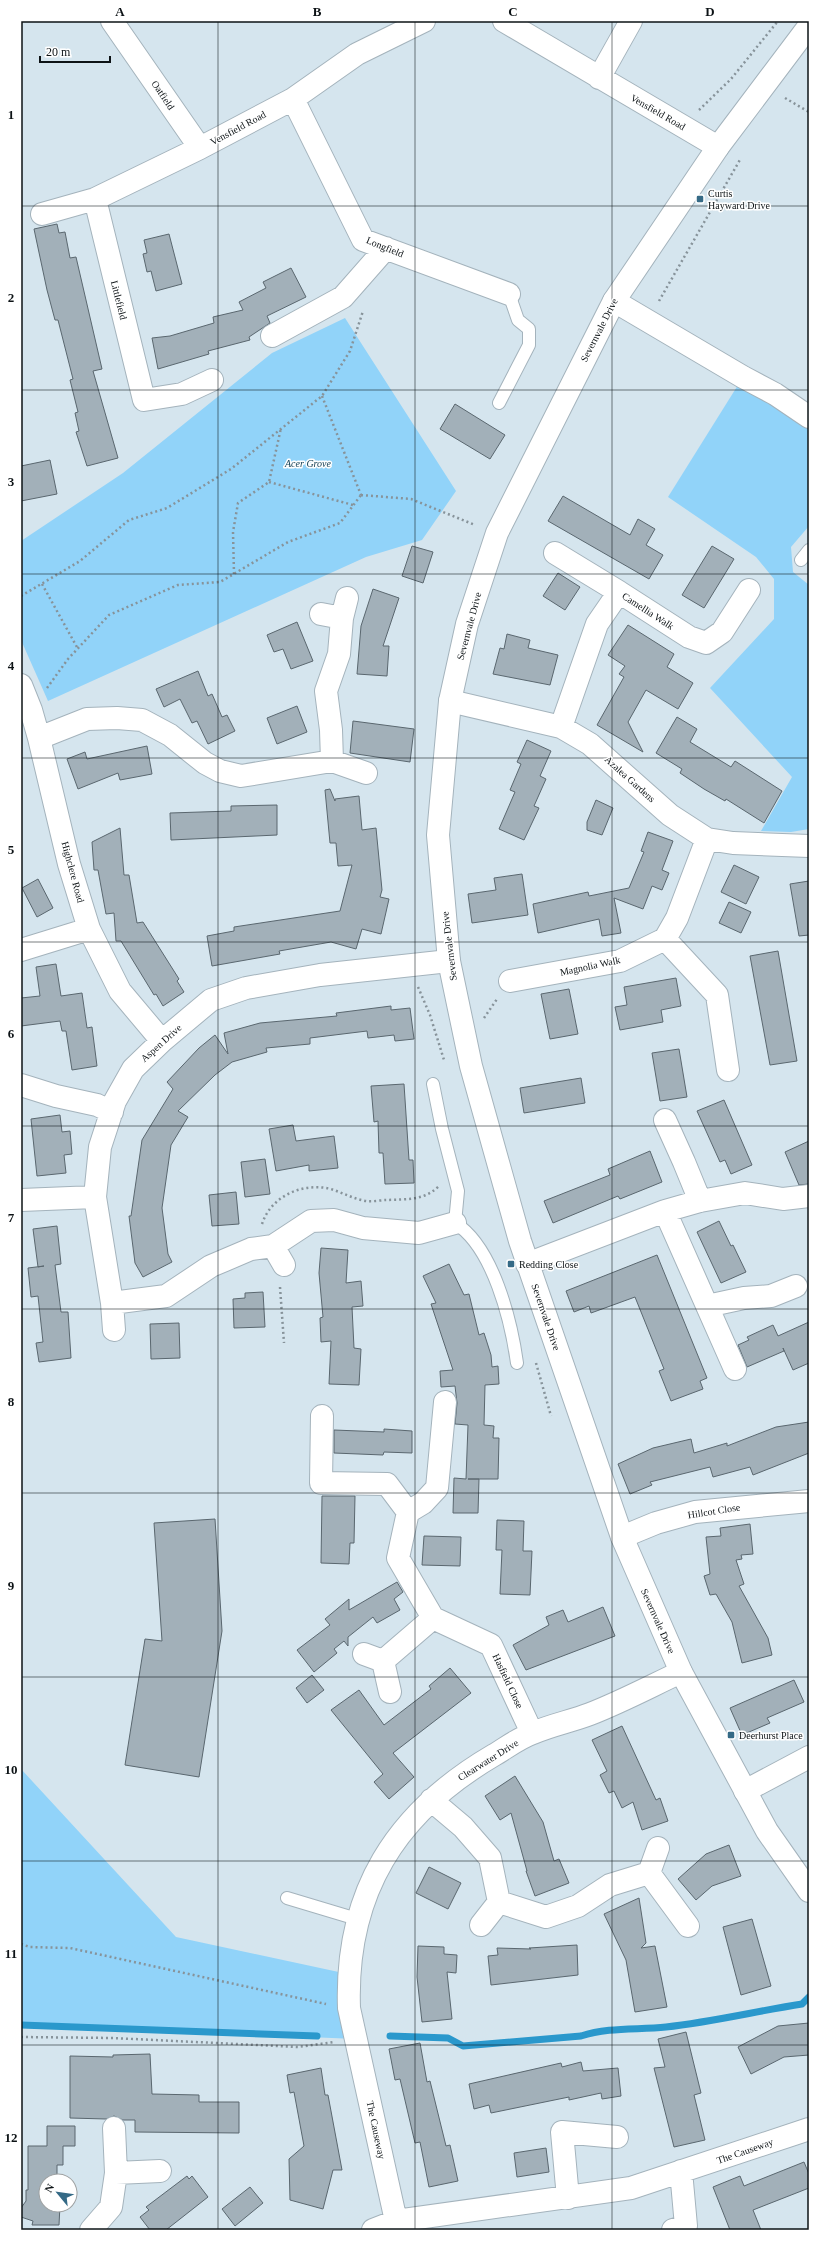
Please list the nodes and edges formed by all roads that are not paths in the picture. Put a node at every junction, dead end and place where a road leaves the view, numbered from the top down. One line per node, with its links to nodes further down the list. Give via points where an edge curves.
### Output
1 (112, 21): 9 (street, Oatfield)
2 (424, 21): 7 (street, Vensfield Road, via 357,54)
3 (504, 21): 6 (street, Vensfield Road)
4 (631, 21): 6 (street)
5 (809, 26): 8 (street, Severnvale Drive)
6 (599, 78): 8 (street, Vensfield Road)
7 (293, 99): 9 (street, Vensfield Road); 12 (street, Longfield, via 363,240)
8 (718, 146): 14 (street, Severnvale Drive)
9 (200, 148): 10 (street, Vensfield Road)
10 (95, 199): 11 (street, Vensfield Road); 16 (street, Littlefield, via 144,400 182,394)
11 (42, 214)
12 (386, 248): 13 (street, Longfield); 15 (street, via 344,297)
13 (509, 294): 17 (lane, via 518,320 529,329 529,345)
14 (614, 301): 18 (street, via 775,394); 26 (street, Severnvale Drive, via 497,533 467,624)
15 (272, 336)
16 (212, 380)
17 (499, 403)
18 (809, 417)
19 (809, 550): 21 (lane)
20 (555, 554): 23 (street)
21 (801, 560)
22 (749, 590): 23 (street, Camellia Walk, via 722,632 706,643 689,637)
23 (619, 592): 27 (street, Camellia Walk, via 597,624)
24 (337, 610): 29 (street, via 339,654 326,691)
25 (21, 686): 28 (street, Highclere Road)
26 (450, 701): 27 (street, Azalea Gardens); 36 (street, Severnvale Drive, via 438,835)
27 (561, 727): 31 (street, Azalea Gardens, via 590,744 670,815)
28 (40, 738): 29 (street, via 87,719 117,718 142,720 170,735 205,763 220,771 241,776); 33 (street, Highclere Road, via 69,864)
29 (332, 761): 30 (street)
30 (366, 773)
31 (707, 839): 32 (street, Azalea Gardens, via 740,844); 34 (street, via 677,918)
32 (809, 846)
33 (89, 929): 35 (street); 38 (street, Highclere Road, via 120,991)
34 (665, 939): 37 (street, Magnolia Walk, via 620,961); 39 (street, via 717,995)
35 (21, 950)
36 (449, 961): 38 (street, Aspen Drive, via 320,975 246,988 211,1000); 51 (street, Severnvale Drive, via 466,1043)
37 (510, 981)
38 (162, 1041): 42 (street, Aspen Drive, via 133,1069)
39 (728, 1070)
40 (433, 1084): 49 (lane, via 458,1192)
41 (21, 1085): 42 (street, via 97,1105)
42 (112, 1112): 45 (street, Aspen Drive, via 100,1147)
43 (665, 1120): 47 (street)
44 (809, 1196): 47 (street, via 784,1199 745,1194)
45 (95, 1197): 46 (street); 54 (street, Aspen Drive)
46 (21, 1200)
47 (700, 1201): 48 (street)
48 (665, 1211): 51 (street); 55 (street)
49 (455, 1223): 50 (street, via 419,1233 363,1228 334,1220 311,1220); 57 (lane, via 473,1237 481,1248 504,1307)
50 (273, 1246): 52 (street); 54 (street, via 251,1249 211,1266 166,1296)
51 (527, 1264): 63 (street, Severnvale Drive)
52 (284, 1265)
53 (796, 1286): 55 (street, via 771,1296 744,1298)
54 (112, 1303): 56 (street, Aspen Drive)
55 (707, 1306): 58 (street)
56 (114, 1330)
57 (517, 1363)
58 (735, 1369)
59 (445, 1402): 62 (street, via 437,1488 423,1503)
60 (322, 1416): 62 (street, via 321,1483 387,1484)
61 (809, 1501): 63 (street, Hillcot Close, via 696,1512)
62 (408, 1512): 64 (street, via 398,1558)
63 (622, 1537): 65 (street, Severnvale Drive)
64 (433, 1618): 66 (street, via 373,1657); 67 (street, Hasfield Close, via 491,1645)
65 (681, 1672): 67 (street, Clearwater Drive, via 591,1714); 69 (street, Severnvale Drive)
66 (390, 1692)
67 (532, 1733): 70 (street, Clearwater Drive, via 465,1772)
68 (809, 1757): 69 (street)
69 (745, 1792): 73 (street, Severnvale Drive, via 767,1831)
70 (431, 1800): 75 (street, via 463,1827 490,1858); 76 (street, Clearwater Drive, via 403,1829 381,1862)
71 (658, 1848): 72 (street)
72 (649, 1874): 75 (street, via 610,1885 578,1906 546,1917); 78 (street)
73 (809, 1891)
74 (287, 1898): 76 (lane)
75 (499, 1902): 77 (street)
76 (357, 1919): 79 (street, Clearwater Drive, via 348,1974 349,2008)
77 (481, 1925)
78 (688, 1926)
79 (356, 2039): 87 (street, The Causeway)
80 (114, 2128): 85 (street)
81 (809, 2130): 84 (street, The Causeway)
82 (617, 2137): 86 (street, via 562,2132)
83 (160, 2171): 85 (street)
84 (681, 2171): 86 (street, The Causeway, via 631,2188); 88 (street)
85 (116, 2173): 89 (street, via 111,2207)
86 (568, 2198): 87 (street, The Causeway)
87 (396, 2221): 90 (street, The Causeway)
88 (684, 2229)
89 (91, 2230)
90 (373, 2230)

